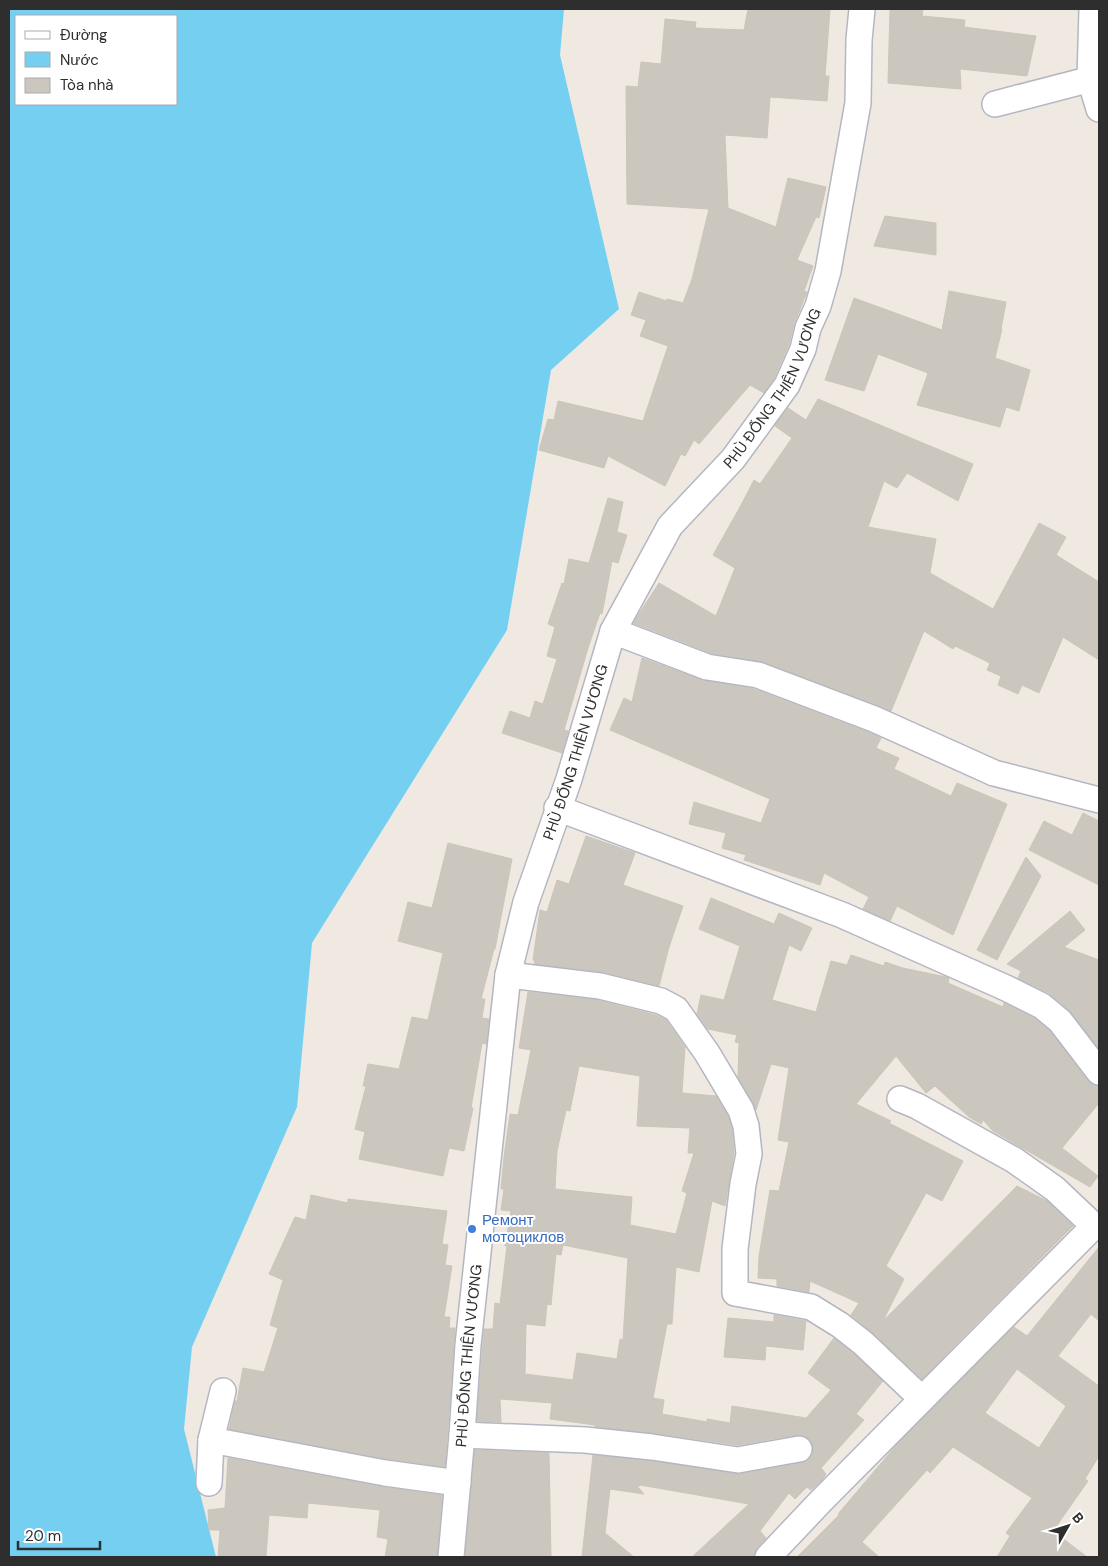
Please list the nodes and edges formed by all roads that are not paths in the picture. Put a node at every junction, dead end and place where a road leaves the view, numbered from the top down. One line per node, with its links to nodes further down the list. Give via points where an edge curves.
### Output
1 (862, 9): 6 (street, PHÙ ĐỔNG THIÊN VƯƠNG, via 858,103 828,271 803,349 787,385 733,459 670,526)
2 (1092, 9): 3 (street)
3 (1095, 78): 4 (street); 5 (street)
4 (995, 104)
5 (1099, 109)
6 (613, 631): 7 (street, via 707,667 758,675 874,719 994,773); 8 (street, PHÙ ĐỔNG THIÊN VƯƠNG, via 569,779)
7 (1099, 798)
8 (557, 808): 9 (street, PHÙ ĐỔNG THIÊN VƯƠNG, via 526,902); 10 (street, via 842,915 1006,988 1042,1006 1060,1021)
9 (508, 975): 13 (street, via 600,986 661,1001 676,1008 741,1110 746,1126 750,1154 735,1249 735,1294 811,1307 863,1343); 14 (street, PHÙ ĐỔNG THIÊN VƯƠNG, via 468,1345)
10 (1099, 1072)
11 (900, 1099): 13 (street, via 1014,1160 1055,1189 1094,1226)
12 (223, 1391): 15 (street)
13 (922, 1399): 20 (street)
14 (462, 1435): 16 (street, via 585,1440 738,1460); 18 (street, PHÙ ĐỔNG THIÊN VƯƠNG)
15 (211, 1440): 17 (street); 18 (street, via 385,1473)
16 (799, 1450)
17 (208, 1483)
18 (458, 1483): 19 (street, PHÙ ĐỔNG THIÊN VƯƠNG)
19 (451, 1557)
20 (768, 1557)

